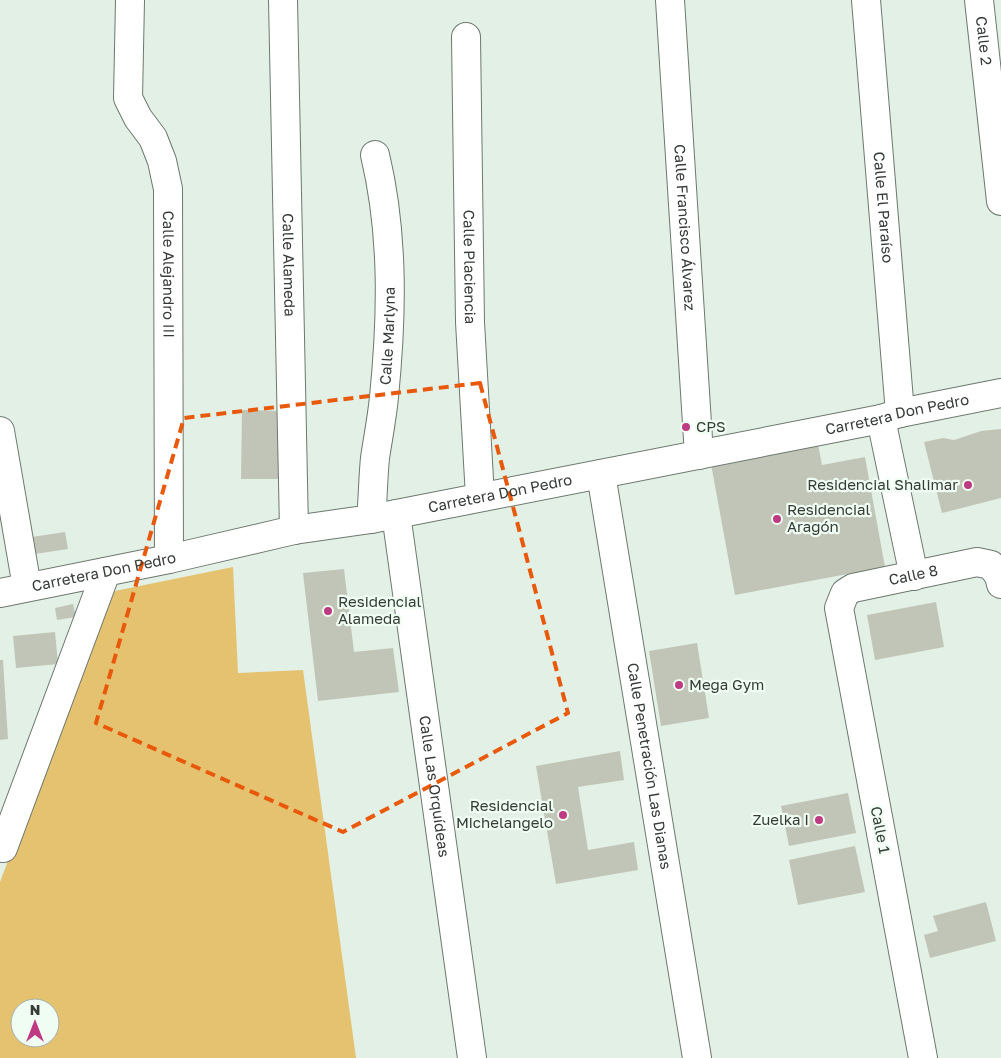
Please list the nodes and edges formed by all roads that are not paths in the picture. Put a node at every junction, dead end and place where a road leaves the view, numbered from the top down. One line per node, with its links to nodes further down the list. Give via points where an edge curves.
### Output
1 (130, 0): 17 (street, Calle Alejandro III, via 128,98 153,138 168,189)
2 (283, 0): 16 (street, Calle Alameda)
3 (670, 0): 12 (street, Calle Francisco Álvarez)
4 (866, 0): 10 (street, Calle El Paraíso)
5 (979, 0): 8 (street, Calle 2)
6 (466, 37): 14 (street, Calle Placiencia, via 470,322)
7 (376, 155): 15 (street, Calle Marlyna, via 384,189 390,249 389,336 375,459)
8 (1001, 202)
9 (1001, 393): 10 (street, Carretera Don Pedro)
10 (891, 416): 12 (street, Carretera Don Pedro); 20 (street, Calle El Paraíso)
11 (0, 430): 21 (street)
12 (699, 455): 13 (street, Carretera Don Pedro)
13 (601, 474): 14 (street, Carretera Don Pedro); 26 (street, Calle Penetración Las Dianas)
14 (480, 498): 15 (street, Carretera Don Pedro)
15 (384, 516): 16 (street, Carretera Don Pedro); 25 (street, Calle Las Orquídeas)
16 (294, 530): 17 (street, Carretera Don Pedro)
17 (169, 559): 18 (street, Carretera Don Pedro)
18 (106, 572): 21 (street, Carretera Don Pedro); 24 (street)
19 (996, 574): 20 (street, Calle 8, via 977,562)
20 (914, 576): 23 (street, Calle 8, via 853,588)
21 (27, 587): 22 (street, Carretera Don Pedro)
22 (0, 593)
23 (841, 601): 27 (street, Calle 1, via 840,616)
24 (3, 848)
25 (472, 1058)
26 (697, 1058)
27 (923, 1058)

